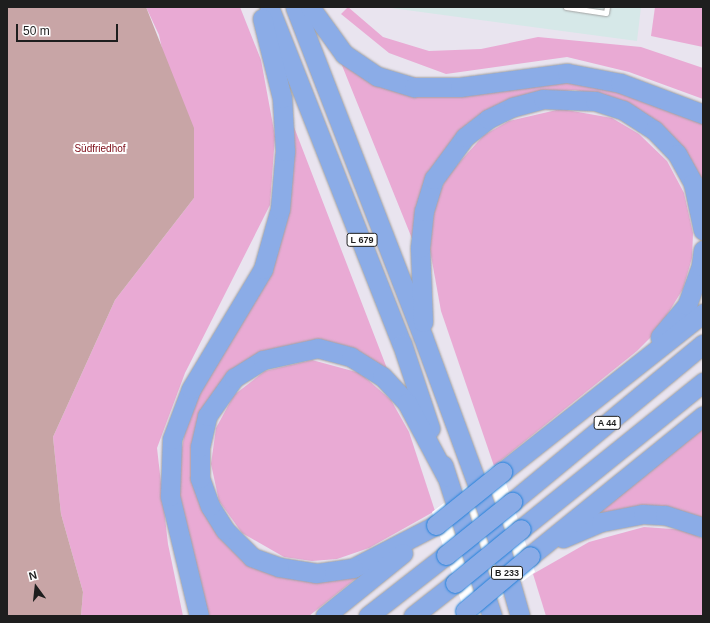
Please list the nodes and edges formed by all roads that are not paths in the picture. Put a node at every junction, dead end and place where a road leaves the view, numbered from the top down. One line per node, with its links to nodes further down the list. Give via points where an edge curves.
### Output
1 (259, 7): 24 (highway, via 282,98 285,151 280,209 262,269 191,389 172,439 170,496)
2 (269, 7): 16 (highway, L 679, via 402,344)
3 (295, 7): 11 (highway, L 679)
4 (310, 7): 7 (highway, via 344,54 377,76 414,87 460,87 567,74 620,83)
5 (566, 7): 6 (lane, via 606,13)
6 (607, 7)
7 (703, 114)
8 (703, 230): 11 (highway, via 693,184 677,154 654,130 623,110 595,101 543,99 513,107 488,119 465,137 434,180 424,211 420,248)
9 (703, 250): 14 (highway, via 701,266 687,305)
10 (703, 313): 14 (highway)
11 (423, 337): 19 (highway, L 679)
12 (703, 344): 26 (highway, A 44, bridge, via 512,502)
13 (703, 382): 27 (highway, A 44, bridge)
14 (615, 383): 17 (highway, bridge)
15 (703, 416): 20 (highway)
16 (446, 476): 17 (highway, via 407,403 382,376 351,357 318,348 263,360 234,378 207,416 200,447 200,478 210,506 225,530 252,557 280,568 316,573 353,568); 21 (highway, L 679)
17 (436, 525): 25 (highway)
18 (703, 527): 20 (highway, via 666,515 643,514 601,522)
19 (495, 533): 23 (highway, B 233)
20 (537, 551): 22 (highway, bridge)
21 (473, 556): 28 (highway, B 233)
22 (461, 613)
23 (520, 615)
24 (199, 616)
25 (325, 616)
26 (368, 616)
27 (413, 616)
28 (492, 616)

